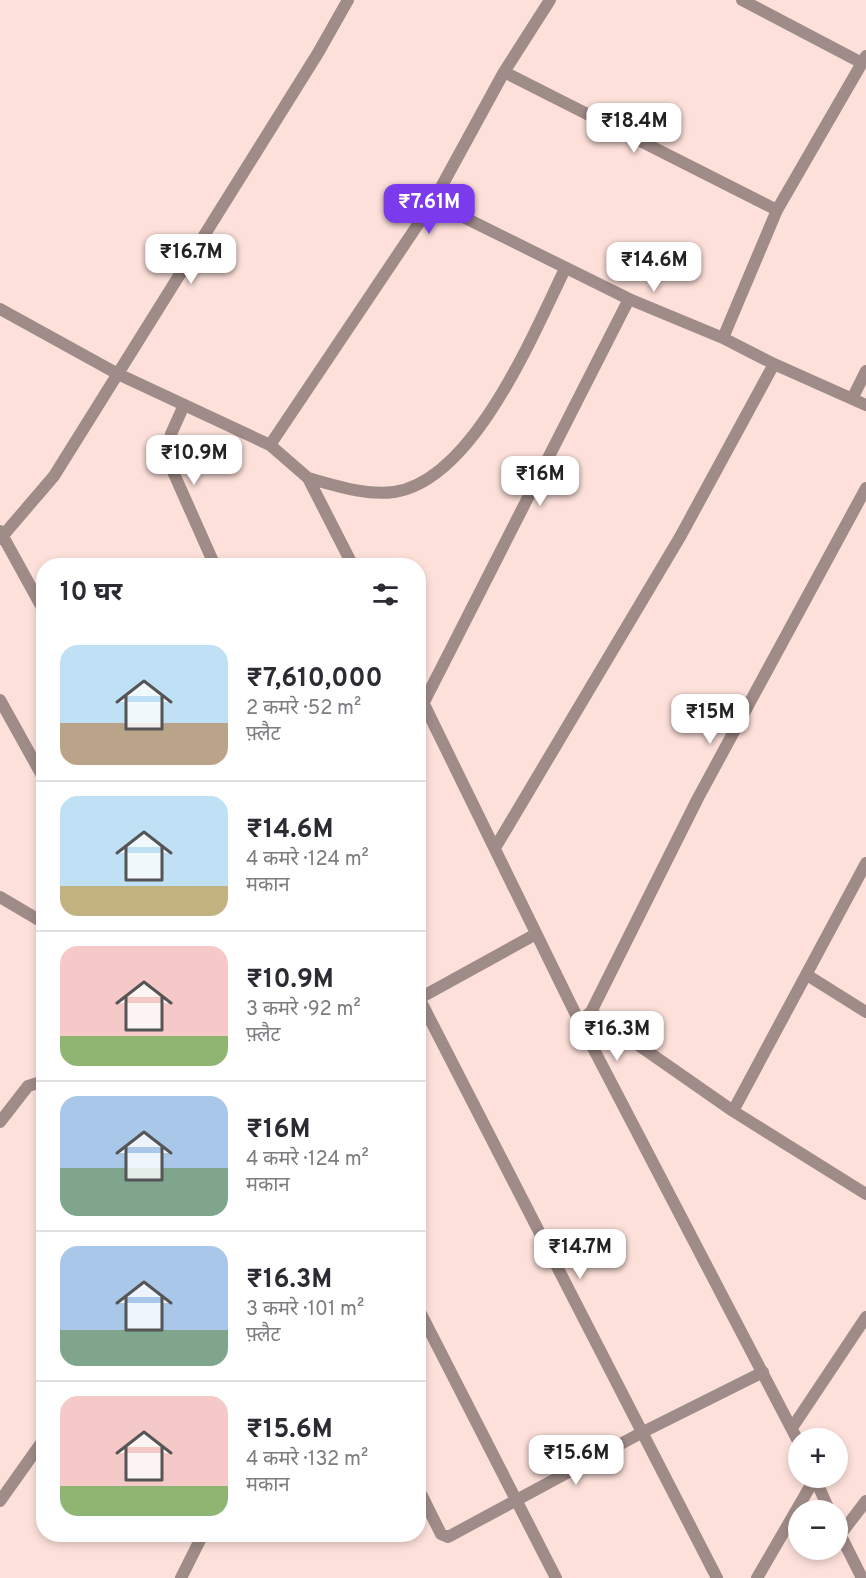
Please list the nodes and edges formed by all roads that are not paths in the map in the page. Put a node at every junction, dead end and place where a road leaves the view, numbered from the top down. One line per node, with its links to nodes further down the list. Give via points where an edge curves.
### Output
1 (348, 0): 14 (street)
2 (550, 0): 5 (street)
3 (742, 0): 4 (street)
4 (864, 60): 7 (street)
5 (504, 72): 6 (street); 7 (street)
6 (433, 202): 8 (street); 18 (street)
7 (777, 210): 11 (street)
8 (565, 269): 9 (street); 19 (street, via 519,362 491,410 456,457 428,479 394,492 352,489)
9 (629, 299): 11 (street); 25 (street)
10 (0, 309): 14 (street)
11 (723, 338): 12 (street)
12 (774, 364): 15 (street); 29 (street, via 680,537)
13 (866, 371): 15 (street)
14 (118, 374): 16 (street); 21 (street, via 54,476)
15 (852, 399): 17 (street)
16 (184, 405): 18 (street); 22 (street, via 171,434 167,458)
17 (866, 405)
18 (270, 445): 19 (street)
19 (308, 478): 23 (street)
20 (866, 488): 37 (street, via 698,798)
21 (1, 536): 24 (street)
22 (211, 558)
23 (349, 558)
24 (36, 597)
25 (426, 687)
26 (0, 700): 28 (street)
27 (426, 707): 29 (street)
28 (36, 765)
29 (495, 848): 33 (street)
30 (866, 863): 34 (street)
31 (0, 897): 32 (street)
32 (36, 918)
33 (536, 934): 35 (street); 39 (street)
34 (807, 975): 38 (street); 41 (street)
35 (426, 994)
36 (426, 1012): 48 (street)
37 (591, 1012): 39 (street); 41 (street)
38 (866, 1012)
39 (579, 1021): 46 (street)
40 (36, 1084): 42 (street, via 28,1086)
41 (733, 1111): 43 (street)
42 (0, 1122)
43 (866, 1194)
44 (866, 1317): 47 (street)
45 (426, 1324): 54 (street)
46 (763, 1372): 47 (street); 48 (street)
47 (792, 1428)
48 (641, 1433): 54 (street); 60 (street)
49 (36, 1450): 51 (street)
50 (809, 1488): 61 (street)
51 (0, 1501)
52 (866, 1501): 55 (street)
53 (426, 1503): 54 (street, via 444,1537)
54 (516, 1503): 59 (street)
55 (848, 1521)
56 (199, 1542): 58 (street)
57 (848, 1549): 62 (street)
58 (181, 1578)
59 (556, 1578)
60 (717, 1578)
61 (757, 1578)
62 (862, 1578)

